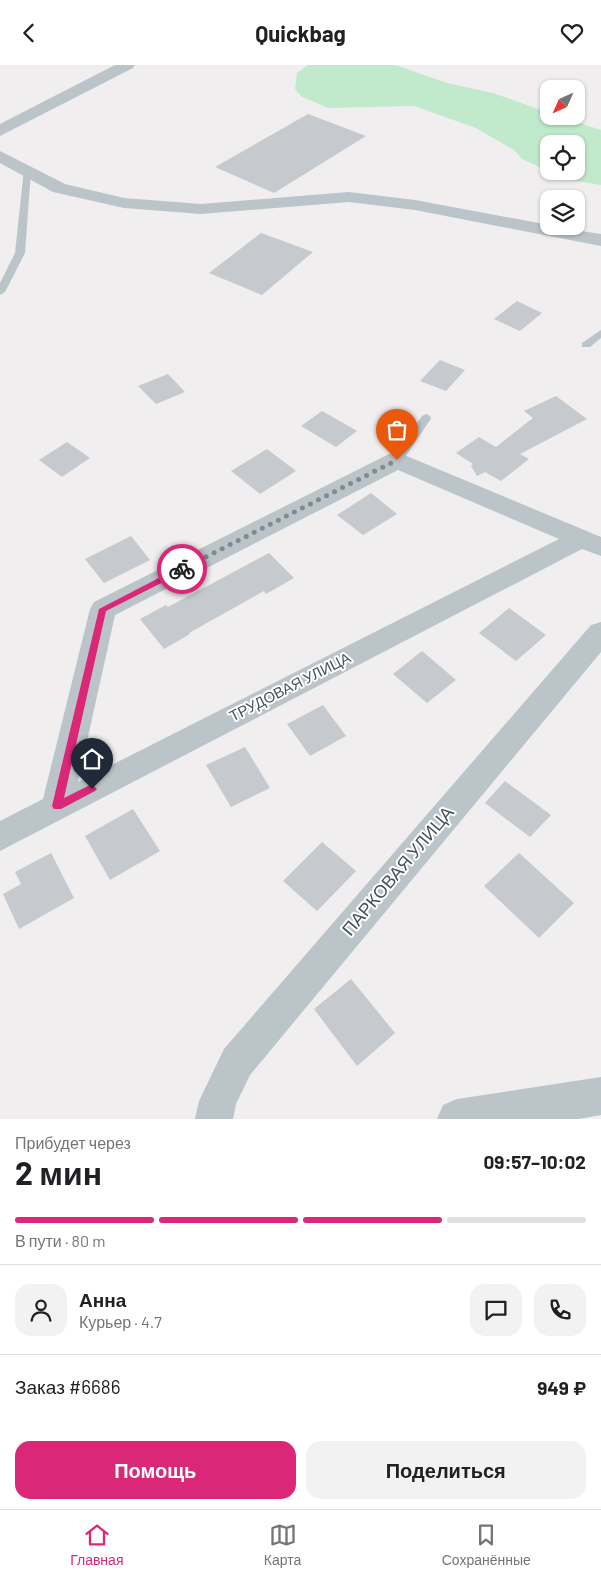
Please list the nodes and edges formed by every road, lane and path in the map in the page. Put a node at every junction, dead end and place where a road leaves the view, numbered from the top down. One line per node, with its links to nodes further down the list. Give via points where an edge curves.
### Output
1 (127, 65): 2 (street)
2 (0, 131)
3 (0, 156): 4 (street)
4 (27, 171): 5 (street, via 59,188 124,203 201,209 349,197 415,205); 6 (lane, via 20,253)
5 (601, 240)
6 (0, 292)
7 (601, 333): 8 (lane)
8 (586, 345)
9 (426, 418): 10 (lane)
10 (397, 460): 11 (street); 13 (street, via 103,609)
11 (591, 543): 13 (street, ТРУДОВАЯ УЛИЦА)
12 (601, 633): 16 (street, ПАРКОВАЯ УЛИЦА, via 237,1062 218,1101)
13 (57, 806): 14 (street, ТРУДОВАЯ УЛИЦА)
14 (0, 837)
15 (601, 1096): 17 (street)
16 (214, 1119)
17 (457, 1119)

